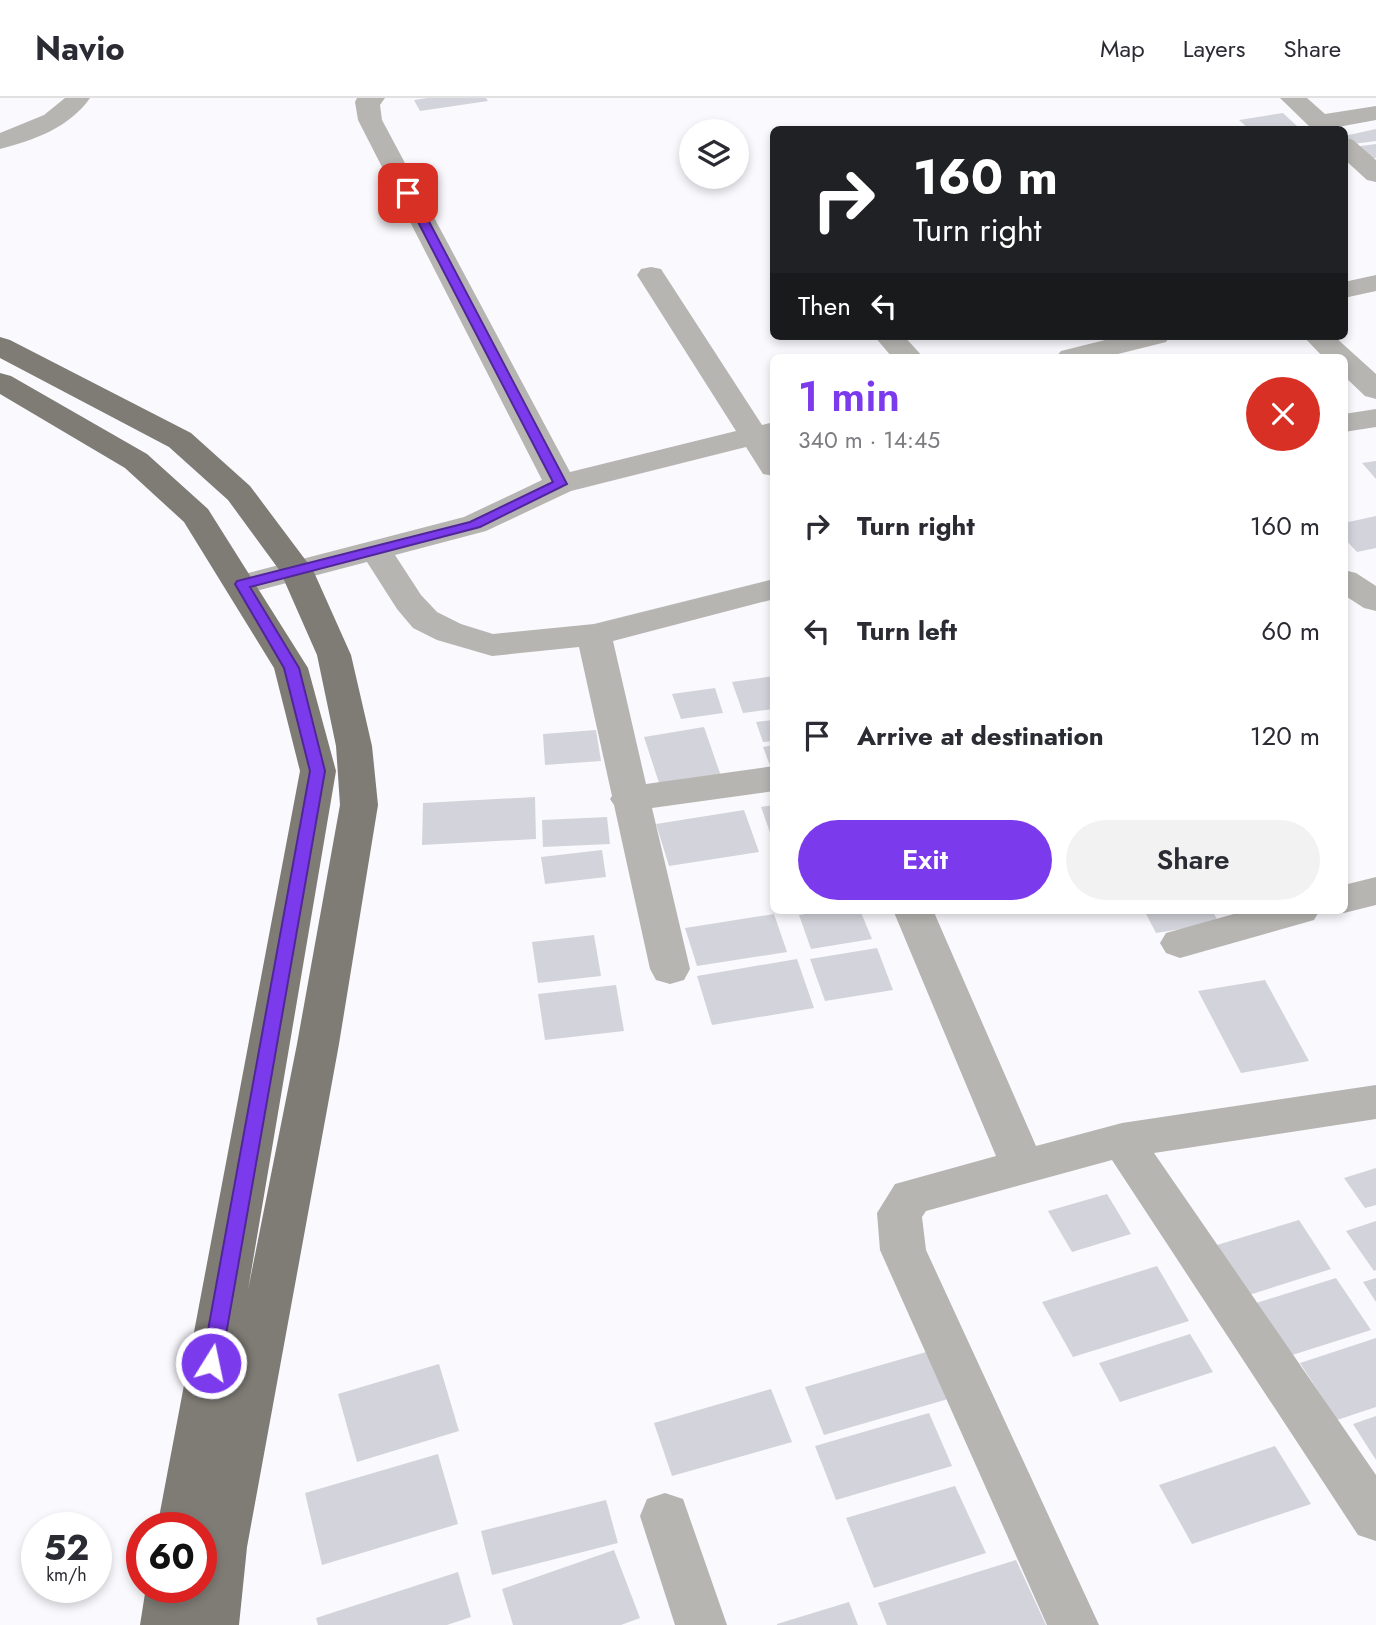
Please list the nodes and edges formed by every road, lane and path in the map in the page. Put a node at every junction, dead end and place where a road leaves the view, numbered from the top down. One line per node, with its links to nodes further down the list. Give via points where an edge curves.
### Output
1 (78, 98): 6 (street, via 53,122)
2 (373, 98): 27 (street, via 367,102 370,120)
3 (1292, 98): 5 (street)
4 (1376, 113): 5 (street)
5 (1324, 126)
6 (0, 141)
7 (1348, 149): 8 (street)
8 (1376, 174)
9 (651, 275): 25 (street)
10 (1376, 283): 11 (street)
11 (1348, 289)
12 (892, 340): 17 (street)
13 (1148, 340): 16 (street)
14 (1321, 340): 19 (street)
15 (0, 346): 29 (main road, via 180,440 239,493)
16 (1125, 351): 18 (street)
17 (905, 354)
18 (1098, 354)
19 (1337, 354)
20 (1348, 364): 22 (street)
21 (0, 382): 31 (main road, via 136,461 197,516)
22 (1376, 390)
23 (1376, 418): 24 (street)
24 (1348, 423)
25 (763, 433): 26 (street); 27 (street)
26 (770, 455)
27 (560, 484): 28 (street, via 475,524)
28 (376, 551): 29 (street); 34 (street, via 425,620 449,632 492,645)
29 (296, 570): 31 (street); 51 (main road, via 334,655 354,746 359,805 222,1547)
30 (1348, 583): 33 (street)
31 (242, 584): 46 (main road, via 291,668 318,771)
32 (770, 590): 34 (street)
33 (1376, 601)
34 (594, 635): 36 (street)
35 (770, 779): 36 (street)
36 (629, 799): 42 (street)
37 (1376, 891): 38 (street)
38 (1348, 898)
39 (915, 914): 45 (street)
40 (1285, 914): 41 (street)
41 (1180, 943)
42 (670, 969)
43 (1376, 1102): 44 (street)
44 (1122, 1140): 45 (street); 48 (street)
45 (1023, 1167): 53 (street, via 911,1197 898,1213 902,1250)
46 (186, 1512)
47 (665, 1516): 52 (street)
48 (1376, 1518)
49 (169, 1603): 50 (main road)
50 (166, 1625)
51 (213, 1625)
52 (701, 1625)
53 (1073, 1625)

